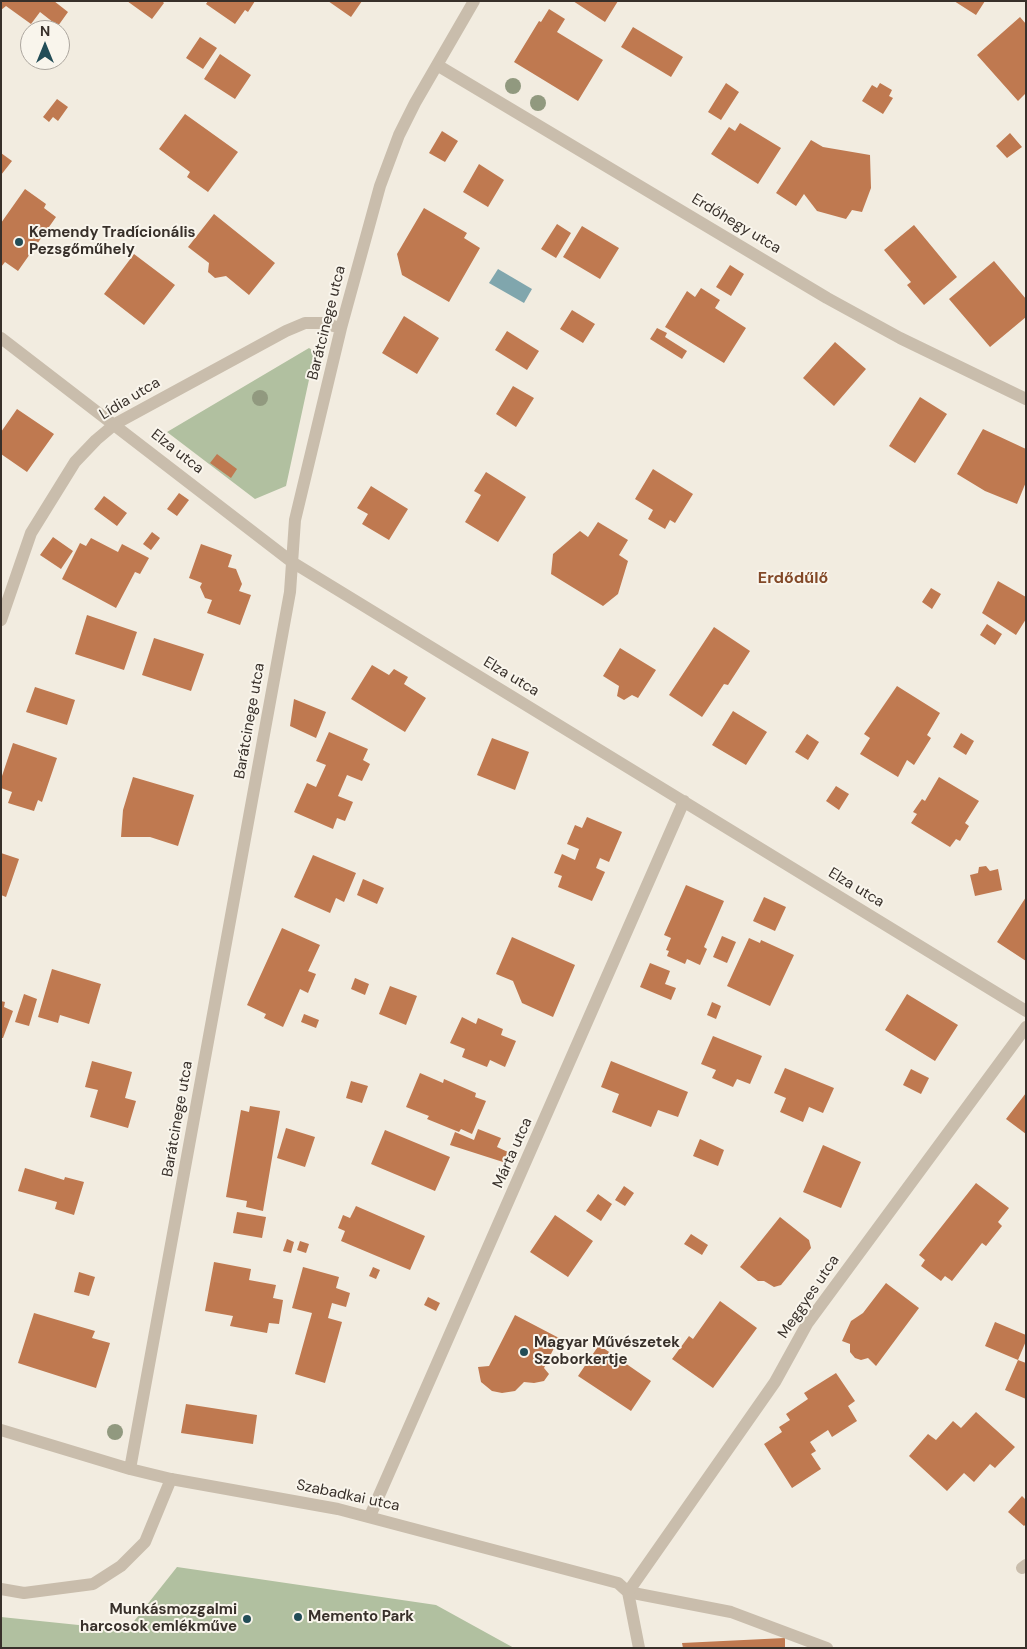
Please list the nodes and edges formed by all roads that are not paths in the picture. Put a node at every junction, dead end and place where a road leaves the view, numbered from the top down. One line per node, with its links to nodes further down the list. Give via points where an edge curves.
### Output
1 (474, 1): 2 (street, Barátcinege utca)
2 (436, 65): 3 (street, Barátcinege utca, via 400,135 380,186); 5 (street, Erdőhegy utca, via 835,302 900,338)
3 (342, 328): 6 (street, Lídia utca, via 322,323 305,324 286,331); 7 (street, Barátcinege utca, via 295,520)
4 (1, 338): 6 (street, Elza utca)
5 (1026, 399)
6 (115, 424): 7 (street, Elza utca); 8 (street, Lídia utca, via 75,462 31,533)
7 (292, 562): 9 (street, Elza utca); 13 (street, Barátcinege utca, via 290,592)
8 (1, 620)
9 (684, 801): 10 (street, Elza utca); 15 (street, Márta utca)
10 (1026, 1011)
11 (1026, 1027): 17 (street, Meggyes utca, via 807,1324 775,1382)
12 (1, 1430): 13 (street, Szabadkai utca)
13 (130, 1469): 14 (street, Szabadkai utca)
14 (171, 1479): 15 (street, Szabadkai utca); 16 (street, via 145,1542 121,1566 93,1584 24,1593)
15 (370, 1516): 17 (street, Szabadkai utca, via 618,1583)
16 (1, 1589)
17 (628, 1592): 18 (street); 19 (street, Szabadkai utca, via 731,1612)
18 (639, 1648)
19 (827, 1648)

